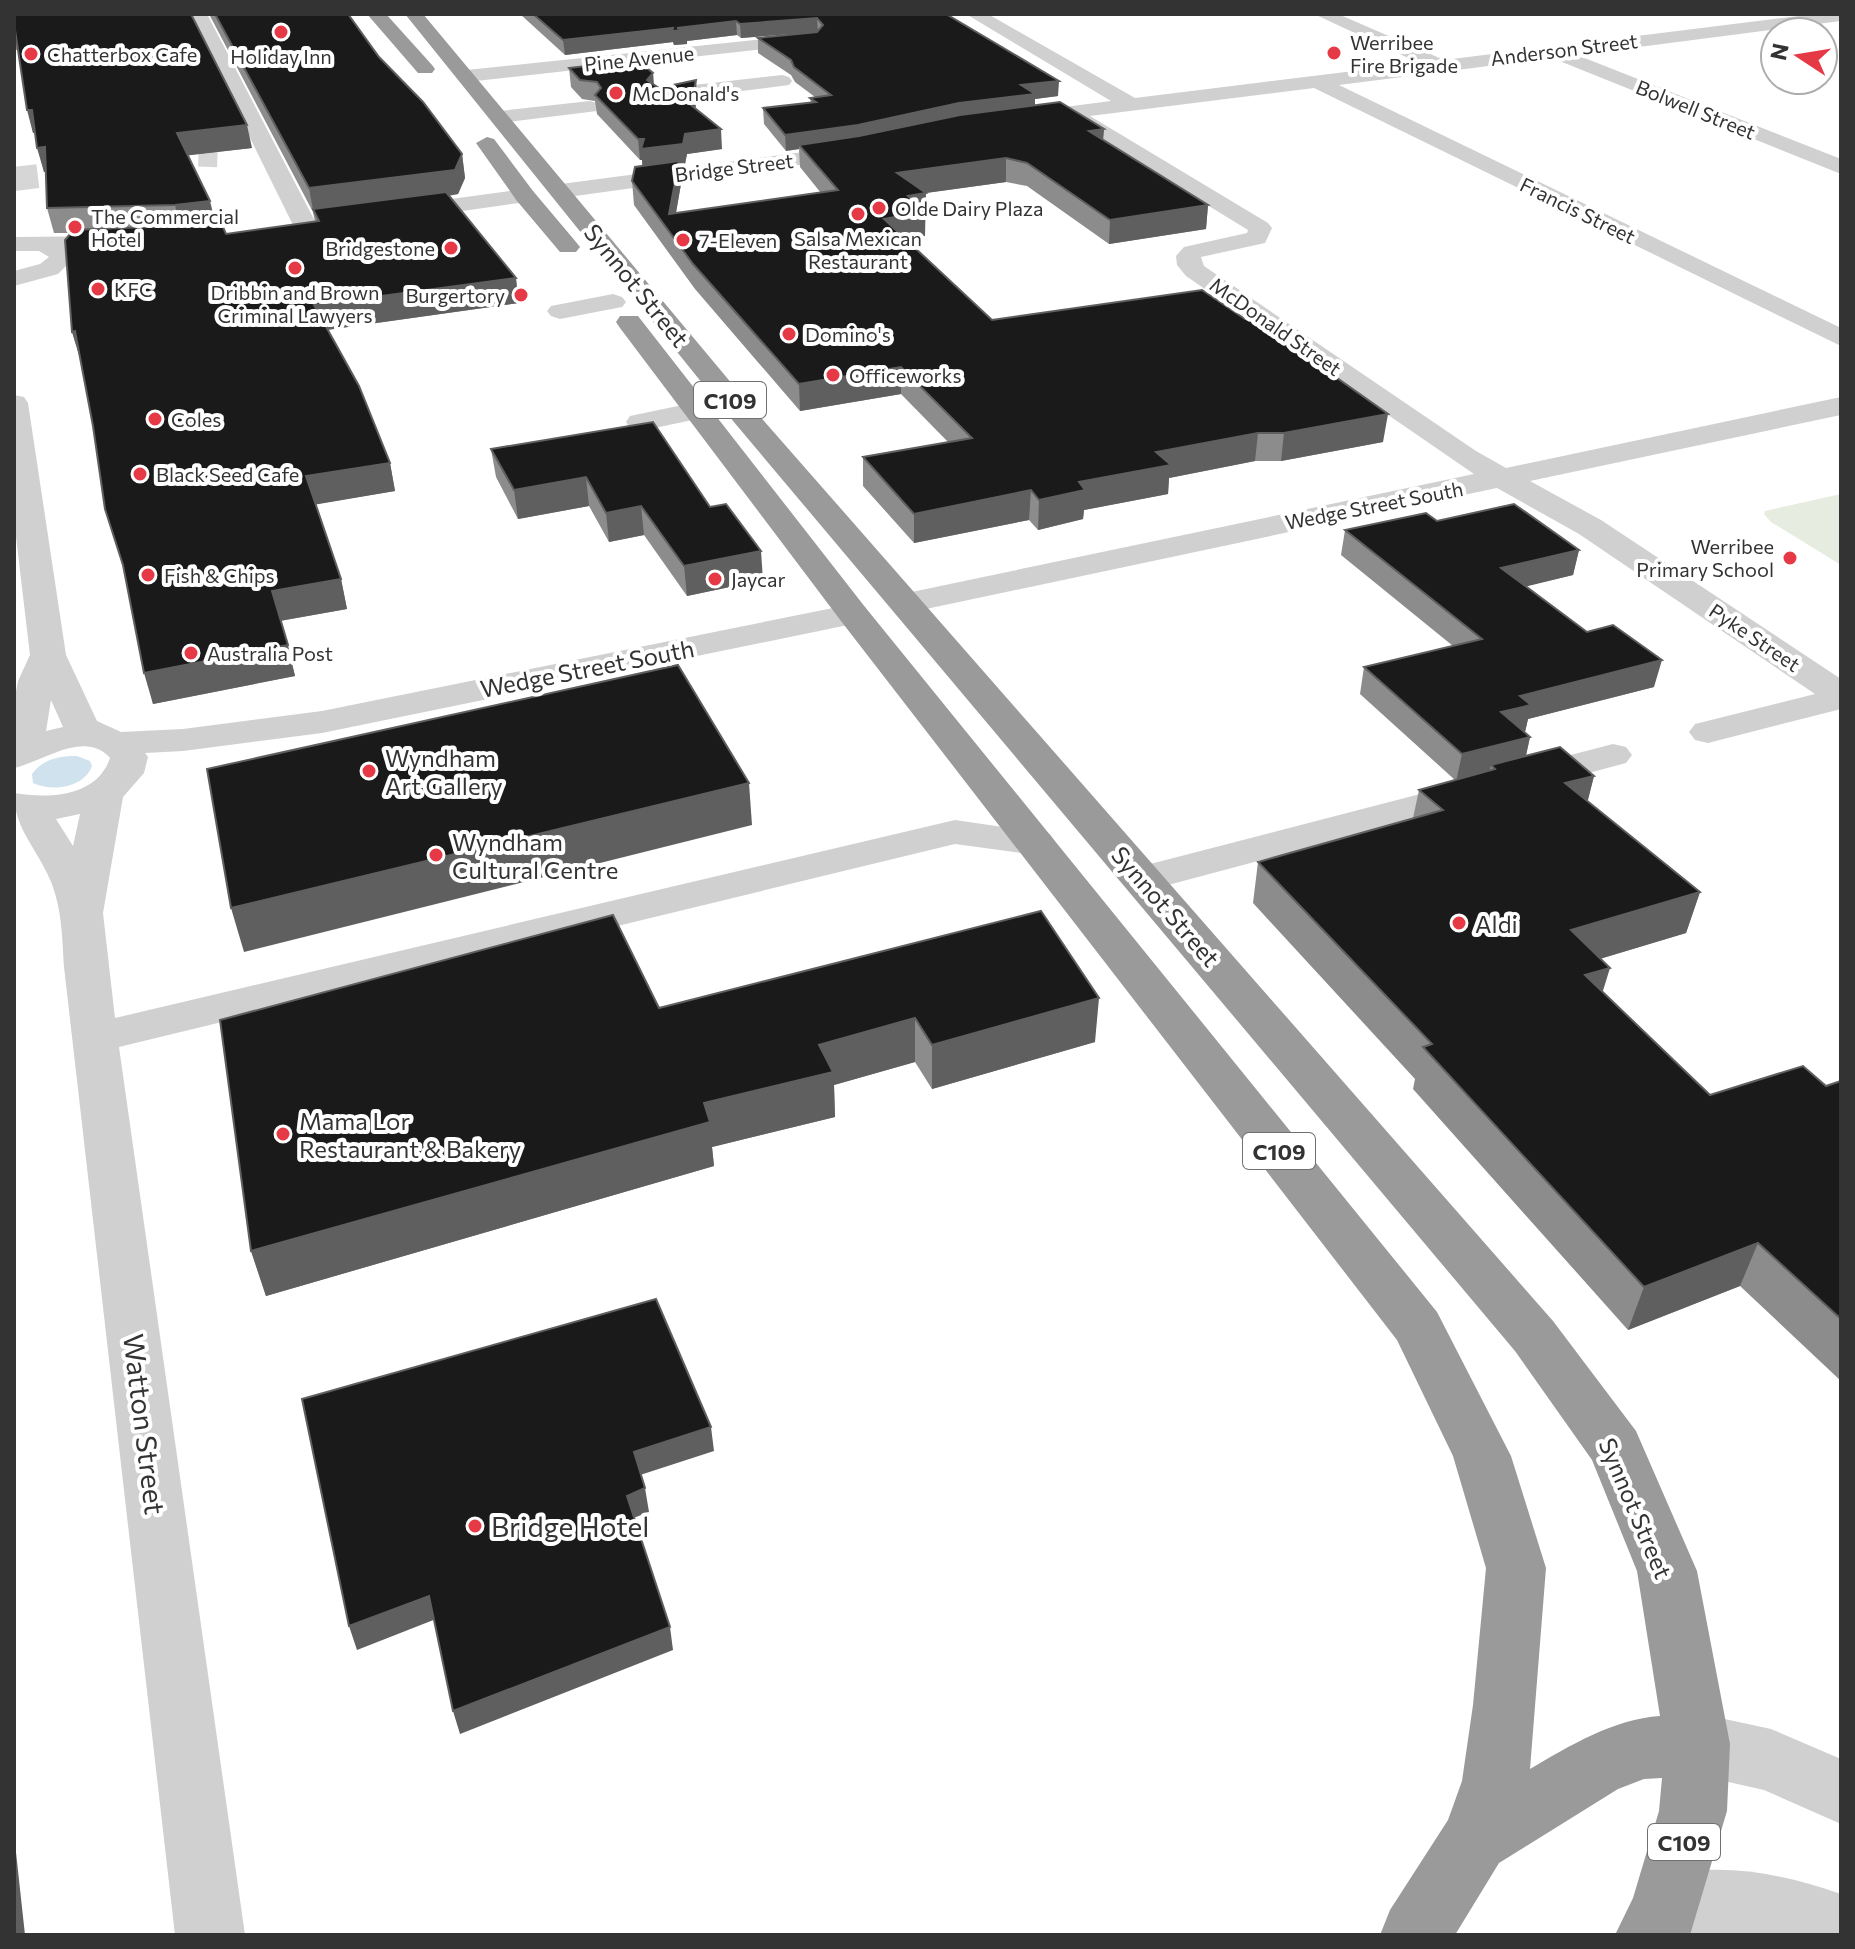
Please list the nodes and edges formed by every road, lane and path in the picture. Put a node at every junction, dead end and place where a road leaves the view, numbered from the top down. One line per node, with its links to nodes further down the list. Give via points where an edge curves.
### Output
1 (198, 14): 28 (street)
2 (376, 14): 8 (highway)
3 (414, 14): 7 (highway, Synnot Street / C109)
4 (975, 14): 16 (street)
5 (1323, 14): 11 (street)
6 (1759, 26): 10 (street, Anderson Street)
7 (433, 36): 8 (highway); 12 (highway, Synnot Street / C109)
8 (399, 39): 12 (highway, via 438,83)
9 (811, 39): 12 (street, Pine Avenue)
10 (1551, 51): 11 (street, Anderson Street); 23 (street, Bolwell Street)
11 (1439, 65): 14 (street, Anderson Street)
12 (467, 76): 19 (highway, Synnot Street / C109)
13 (782, 81): 15 (street, via 770,87)
14 (1316, 81): 16 (street, Anderson Street); 38 (street, Francis Street)
15 (668, 98)
16 (1132, 105): 18 (street, Anderson Street)
17 (590, 107): 19 (street)
18 (1071, 113): 20 (street, Anderson Street); 44 (street, McDonald Street, via 1260,228 1257,238 1193,252 1188,256 1195,271 1465,457)
19 (500, 117): 24 (highway, Synnot Street / C109)
20 (1001, 122)
21 (479, 131): 25 (highway, Synnot Street / C109)
22 (882, 147): 24 (street, Bridge Street)
23 (1841, 167)
24 (561, 191): 25 (highway); 34 (highway, Synnot Street / C109)
25 (525, 196): 26 (street); 35 (highway, Synnot Street / C109)
26 (375, 216)
27 (335, 221): 28 (street)
28 (305, 225): 30 (street)
29 (14, 226): 33 (street)
30 (275, 228)
31 (14, 244): 33 (street)
32 (152, 244): 33 (street)
33 (37, 262): 36 (street)
34 (645, 297): 35 (highway); 40 (highway, Synnot Street / C109)
35 (613, 302): 37 (street); 42 (highway, Synnot Street / C109)
36 (14, 304)
37 (560, 311)
38 (1841, 338)
39 (14, 403): 47 (street)
40 (733, 403): 42 (highway); 45 (highway, Synnot Street / C109)
41 (1841, 406): 44 (street, Wedge Street South)
42 (697, 411): 43 (street); 46 (highway, Synnot Street / C109)
43 (640, 422)
44 (1505, 479): 45 (street, Wedge Street South); 48 (street, Pyke Street, via 1590,527)
45 (907, 603): 46 (highway); 57 (highway, Synnot Street / C109)
46 (853, 614): 49 (street, Wedge Street South); 56 (highway, Synnot Street / C109)
47 (48, 655): 51 (street, via 82,728); 53 (street, via 36,681 25,742)
48 (1841, 697): 50 (street)
49 (322, 722): 51 (street, Wedge Street South, via 183,740); 54 (street, Wedge Street South)
50 (1708, 732)
51 (110, 741): 53 (street, Wedge Street South, via 58,740); 54 (street, Watton Street, via 129,757 129,767)
52 (1613, 755): 57 (street)
53 (14, 756)
54 (109, 789): 55 (street, Wedge Street South, via 69,805); 59 (street, Watton Street, via 95,832)
55 (23, 807): 59 (street, Watton Street, via 69,875)
56 (1036, 843): 58 (highway, Synnot Street / C109); 60 (street, via 955,832)
57 (1142, 879): 58 (highway); 61 (highway, Synnot Street / C109, via 1534,1336 1612,1442 1667,1571)
58 (1083, 904): 63 (highway, Synnot Street / C109, via 1418,1327 1482,1456 1516,1568 1495,1781)
59 (82, 913): 60 (street, Watton Street)
60 (95, 1038): 66 (street, Watton Street)
61 (1697, 1744): 62 (street, via 1771,1760); 63 (highway, via 1644,1748 1596,1766); 64 (highway, C109, via 1693,1811)
62 (1841, 1792)
63 (1475, 1839): 67 (highway, C109)
64 (1657, 1926): 65 (street, via 1706,1905 1803,1915)
65 (1841, 1929)
66 (210, 1935)
67 (1415, 1935)

